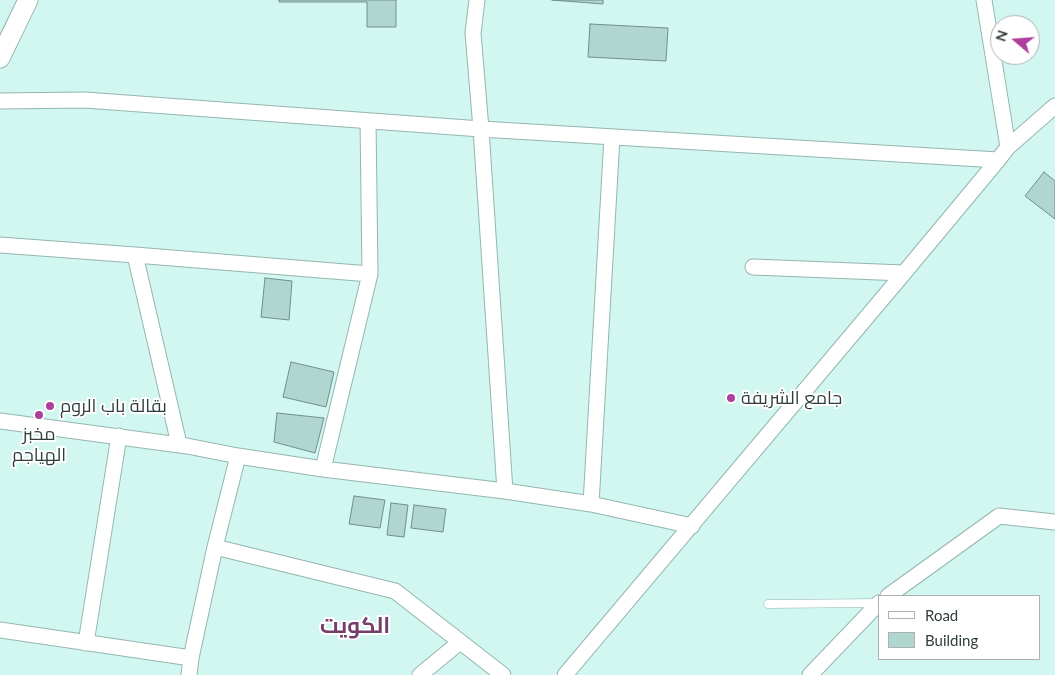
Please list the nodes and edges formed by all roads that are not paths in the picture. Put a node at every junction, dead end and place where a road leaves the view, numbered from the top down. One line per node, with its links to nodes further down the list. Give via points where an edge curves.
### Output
1 (28, 0): 4 (street)
2 (477, 0): 8 (street, via 473,32)
3 (984, 0): 10 (street)
4 (0, 58)
5 (0, 101): 7 (street, via 86,100)
6 (1055, 106): 10 (street)
7 (368, 121): 8 (street); 16 (street)
8 (481, 129): 9 (street); 22 (street)
9 (612, 137): 11 (street); 23 (street)
10 (1008, 147): 11 (street)
11 (998, 160): 15 (street)
12 (0, 245): 13 (street)
13 (135, 255): 16 (street); 19 (street)
14 (753, 266): 15 (street)
15 (904, 273): 25 (street)
16 (370, 274): 21 (street)
17 (0, 421): 18 (street)
18 (119, 436): 19 (street); 33 (street)
19 (179, 444): 20 (street)
20 (238, 456): 21 (street); 26 (street)
21 (323, 470): 22 (street)
22 (505, 491): 23 (street)
23 (591, 504): 25 (street)
24 (1055, 522): 27 (street, via 999,516)
25 (692, 526): 38 (street)
26 (215, 547): 32 (street, via 394,590); 34 (street)
27 (889, 595)
28 (878, 603): 29 (lane)
29 (768, 604)
30 (878, 604): 39 (street)
31 (0, 630): 33 (street)
32 (460, 642): 36 (street); 37 (street)
33 (86, 643): 34 (street)
34 (191, 658): 35 (street)
35 (189, 675)
36 (420, 675)
37 (503, 675)
38 (565, 675)
39 (810, 675)

